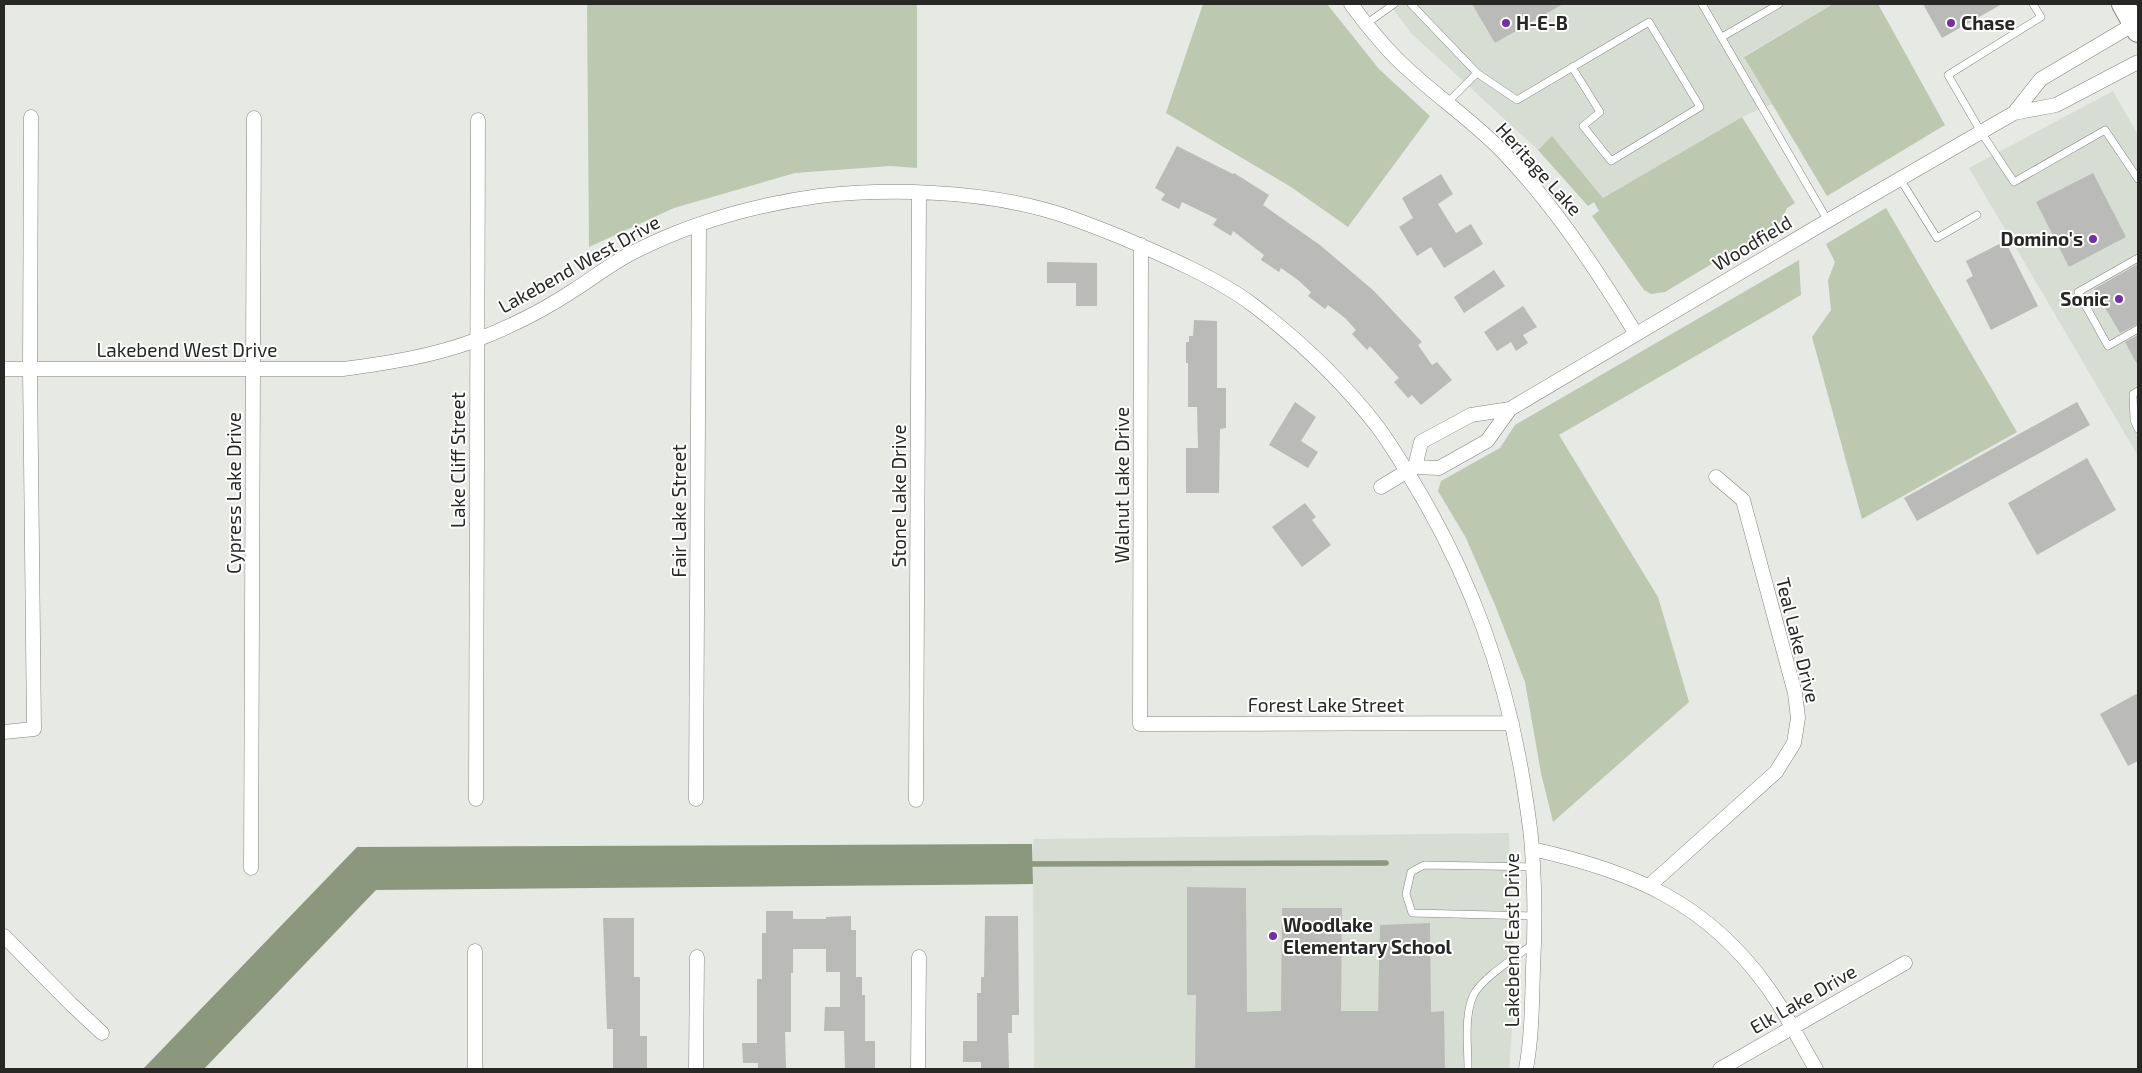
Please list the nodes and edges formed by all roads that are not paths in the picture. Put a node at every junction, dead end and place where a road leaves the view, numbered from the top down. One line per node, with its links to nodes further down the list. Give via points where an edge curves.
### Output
1 (1351, 4): 8 (street, Heritage Lake)
2 (1394, 4): 8 (lane)
3 (1411, 4): 13 (lane)
4 (1702, 4): 10 (lane)
5 (1779, 4): 10 (lane)
6 (2033, 4): 19 (lane, via 2041,17 1948,75)
7 (2123, 4): 9 (main road)
8 (1366, 25): 14 (street, Heritage Lake, via 1397,59)
9 (2136, 28): 15 (street, Woodfield, via 2041,79)
10 (1722, 38): 24 (lane)
11 (2138, 62): 15 (street, Woodfield, via 2056,105)
12 (1572, 67): 12 (lane, via 1649,22 1700,107 1611,161 1584,126 1600,112); 13 (lane, via 1517,100)
13 (1477, 74): 14 (lane)
14 (1447, 103): 29 (street, Heritage Lake, via 1501,150 1552,207 1596,268)
15 (2014, 113): 19 (street, Woodfield)
16 (31, 117): 32 (street)
17 (254, 118): 33 (street, Cypress Lake Drive)
18 (478, 120): 30 (street, Lake Cliff Street)
19 (1981, 132): 20 (street, Woodfield); 21 (lane, via 2014,182 2106,130)
20 (1900, 179): 23 (lane, via 1937,238); 24 (street, Woodfield)
21 (2138, 179)
22 (919, 193): 25 (street, Lakebend West Drive, via 819,196 757,208); 26 (street, Lakebend West Drive, via 950,194 1049,210); 45 (street, Stone Lake Drive)
23 (1977, 215)
24 (1828, 221): 29 (street, Woodfield)
25 (699, 225): 30 (street, Lakebend West Drive, via 624,257 543,309); 43 (street, Fair Lake Street)
26 (1141, 246): 37 (street, Lakebend West Drive, via 1250,302 1342,385); 41 (street, Walnut Lake Drive)
27 (2138, 258): 28 (lane, via 2078,292 2108,346)
28 (2138, 329)
29 (1636, 334): 35 (street, Woodfield)
30 (477, 340): 33 (street, Lakebend West Drive, via 392,363 343,369); 44 (street, Lake Cliff Street)
31 (4, 369): 32 (street, Lakebend West Drive)
32 (30, 369): 33 (street, Lakebend West Drive); 42 (street, via 34,729)
33 (253, 369): 48 (street, Cypress Lake Drive)
34 (2136, 393): 36 (lane, via 2134,420)
35 (1510, 409): 37 (street, Woodfield, via 1486,442 1439,468); 37 (street, Woodfield, via 1471,415 1422,442)
36 (2138, 429)
37 (1411, 469): 39 (street); 40 (street, Lakebend West Drive, via 1471,593 1498,669)
38 (1716, 477): 49 (street, Teal Lake Drive, via 1743,500 1795,693 1798,718 1794,743 1776,772)
39 (1381, 487)
40 (1512, 723): 41 (street, Forest Lake Street); 46 (street, Lakebend East Drive)
41 (1140, 724)
42 (4, 732)
43 (696, 798)
44 (476, 799)
45 (916, 800)
46 (1532, 849): 47 (street, Lakebend East Drive); 49 (street)
47 (1533, 867): 50 (street, Lakebend East Drive); 50 (lane, via 1424,865 1411,872 1406,894 1412,913)
48 (251, 868)
49 (1650, 885): 57 (street, via 1702,918 1727,939 1769,989)
50 (1534, 916): 52 (street, Lakebend East Drive)
51 (4, 936): 58 (street)
52 (1534, 943): 62 (lane, via 1486,980 1473,995 1469,1013); 63 (street, Lakebend East Drive, via 1530,1050)
53 (475, 951): 59 (street)
54 (919, 957): 61 (street)
55 (697, 958): 60 (street)
56 (1905, 963): 57 (street, Elk Lake Drive)
57 (1791, 1027): 64 (street, Elk Lake Drive); 65 (street)
58 (102, 1033)
59 (475, 1069)
60 (696, 1069)
61 (918, 1069)
62 (1468, 1069)
63 (1526, 1069)
64 (1720, 1069)
65 (1816, 1069)

